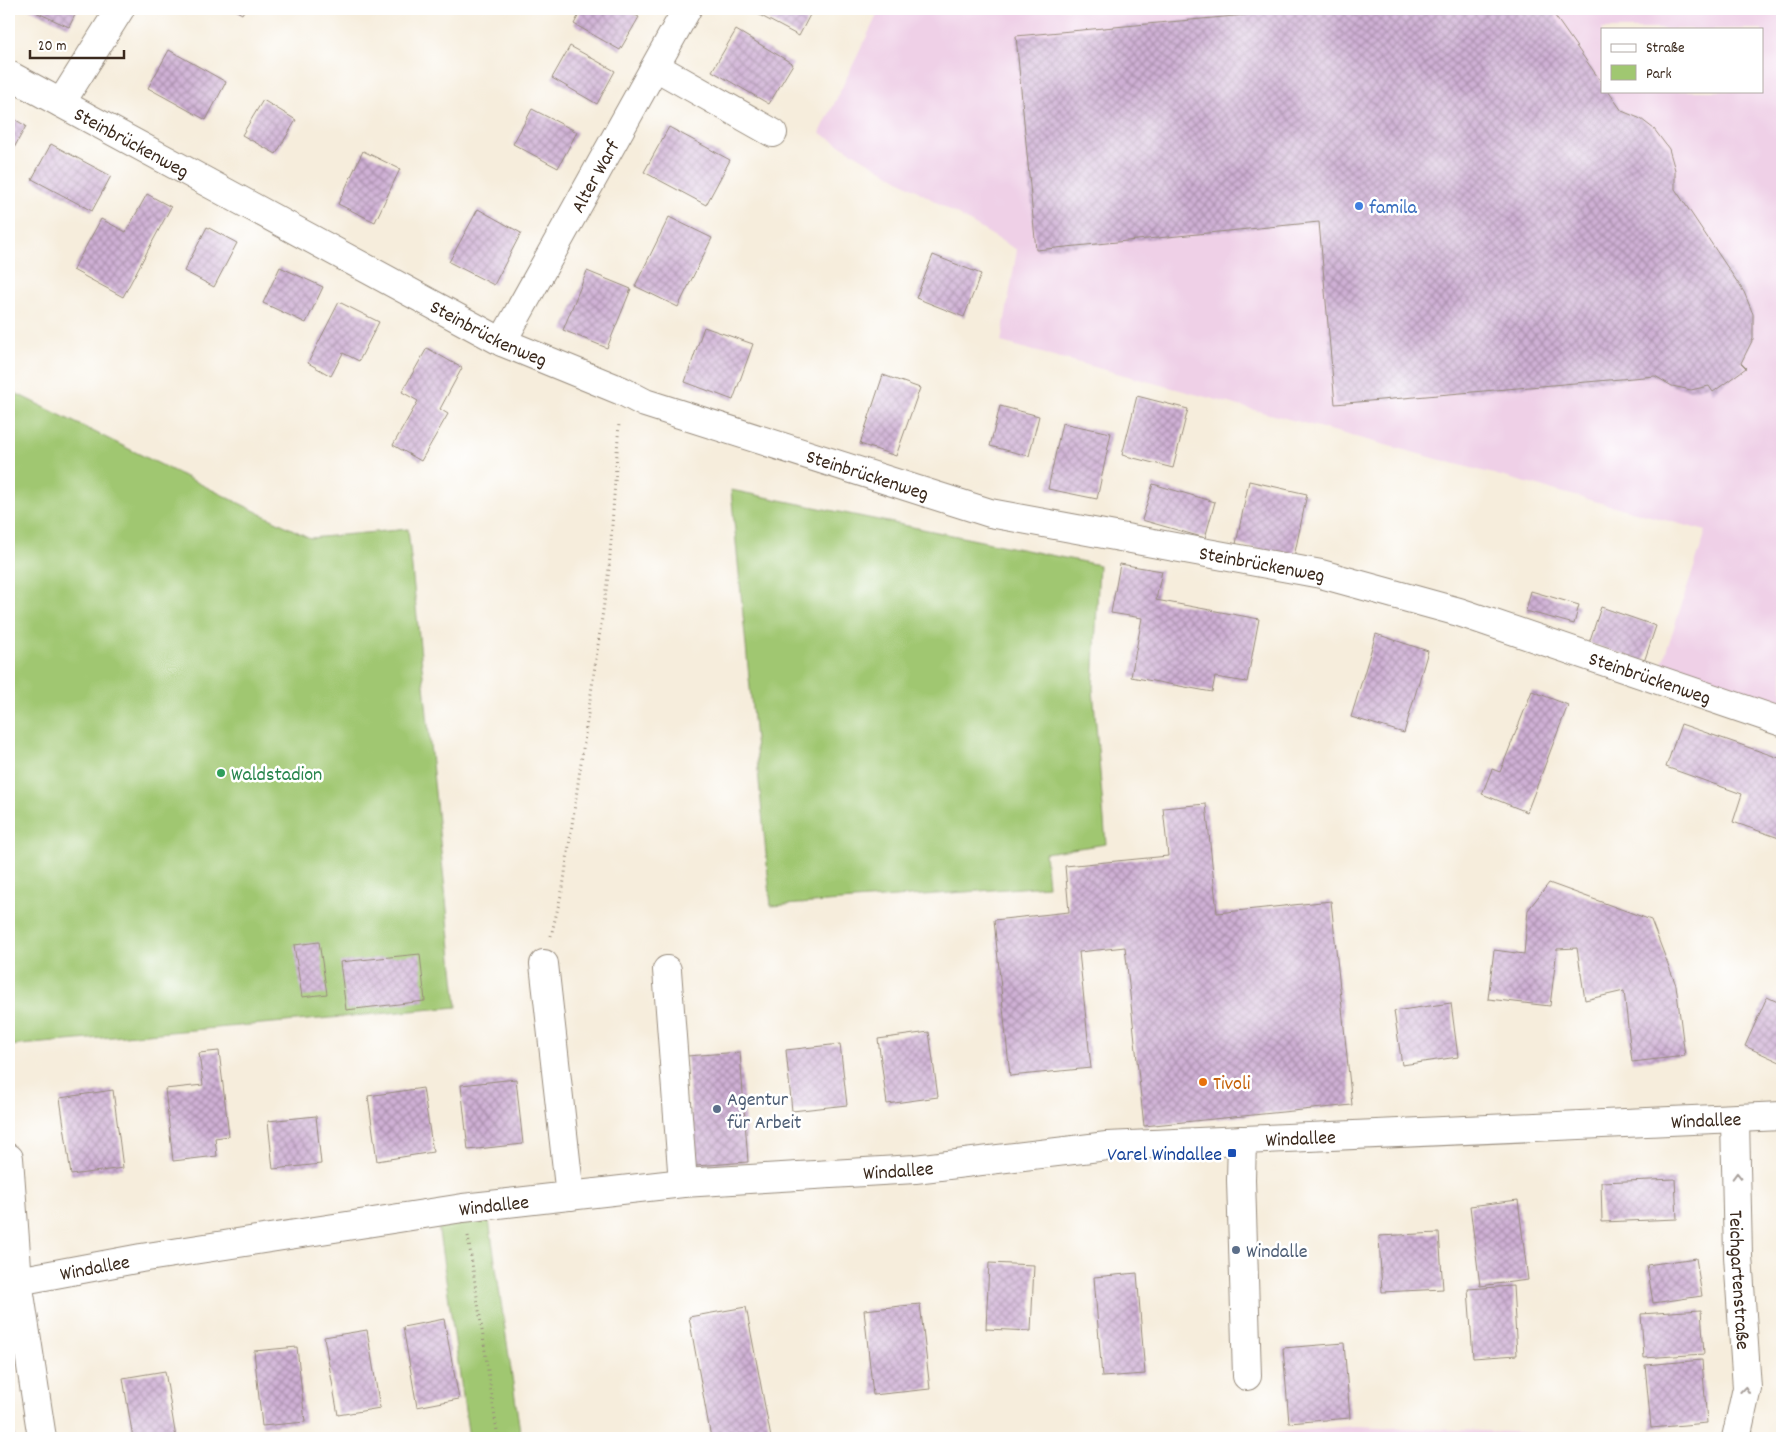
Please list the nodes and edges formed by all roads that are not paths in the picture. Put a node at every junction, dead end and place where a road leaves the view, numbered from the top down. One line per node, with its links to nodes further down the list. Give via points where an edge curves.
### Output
1 (120, 9): 5 (street)
2 (687, 9): 3 (street, Alter Warf)
3 (656, 66): 6 (street); 7 (street, Alter Warf)
4 (9, 75): 5 (street, Steinbrückenweg)
5 (61, 103): 7 (street, Steinbrückenweg)
6 (773, 133)
7 (502, 342): 8 (street, Steinbrückenweg, via 645,402 990,513 1321,574 1459,612)
8 (1782, 722)
9 (544, 964): 16 (street)
10 (668, 970): 15 (street)
11 (1782, 1116): 12 (street, Windallee)
12 (1735, 1120): 13 (street, Windallee); 20 (street, Teichgartenstraße, one-way to 12, via 1747,1388 1738,1256)
13 (1242, 1140): 15 (street, Windallee, via 1107,1146 915,1170); 18 (street)
14 (9, 1158): 17 (street)
15 (683, 1183): 16 (street, Windallee)
16 (570, 1196): 17 (street, Windallee, via 463,1208)
17 (13, 1280): 19 (street)
18 (1247, 1376)
19 (42, 1438)
20 (1736, 1438)

